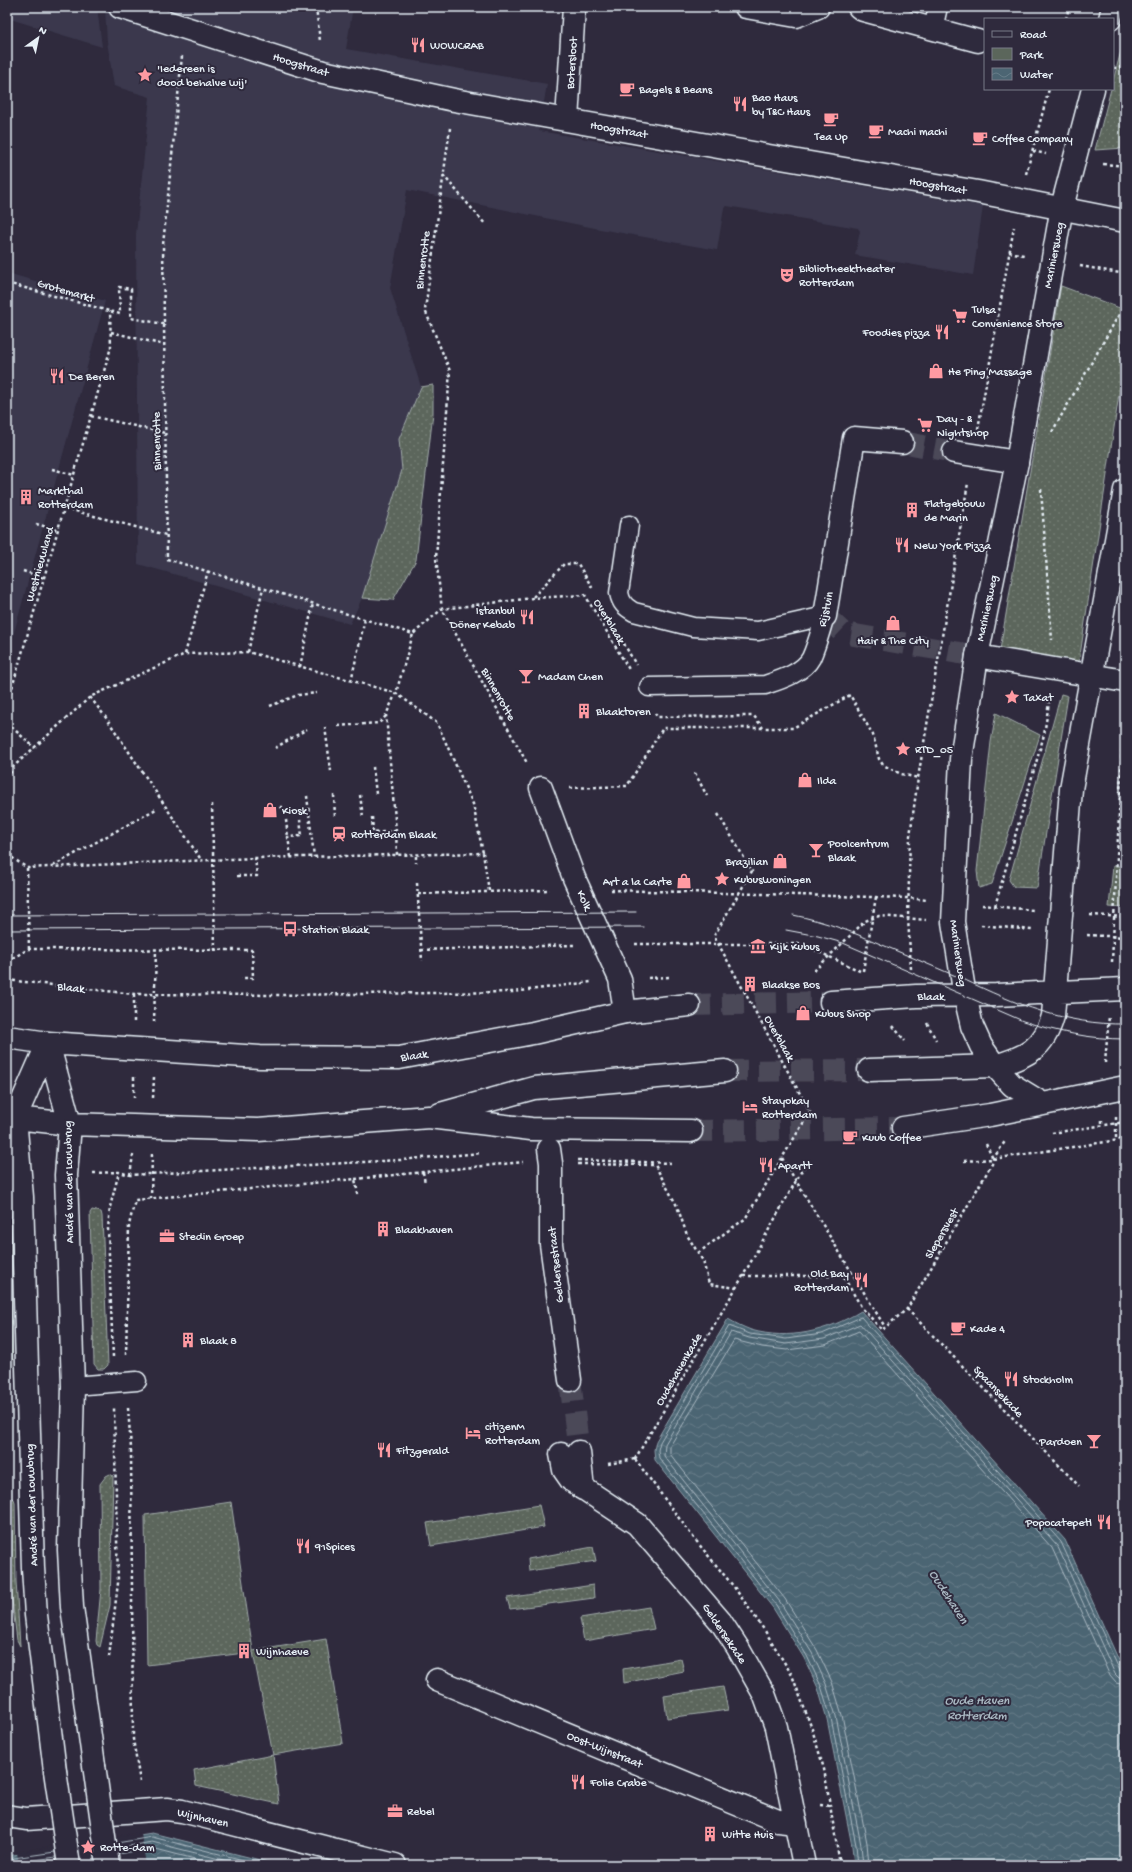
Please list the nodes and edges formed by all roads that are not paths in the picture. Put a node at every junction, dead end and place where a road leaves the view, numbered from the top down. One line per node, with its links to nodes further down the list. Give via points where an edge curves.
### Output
1 (120, 7): 12 (main road, Hoogstraat, via 323,72 454,100)
2 (574, 7): 12 (main road, Botersloot)
3 (746, 7): 4 (main road, via 796,16)
4 (818, 7)
5 (859, 7): 9 (main road)
6 (938, 7): 9 (lane)
7 (1113, 7): 8 (main road)
8 (1110, 18)
9 (933, 29): 10 (main road)
10 (978, 41)
11 (1093, 90): 13 (main road, Mariniersweg)
12 (567, 120): 13 (main road, Hoogstraat)
13 (1062, 207): 14 (main road, Hoogstraat); 17 (main road, Mariniersweg)
14 (1125, 221)
15 (902, 442): 20 (main road, Rijstuin, via 854,438)
16 (964, 454): 17 (main road)
17 (1017, 462): 21 (main road, Mariniersweg)
18 (1125, 490): 22 (main road)
19 (629, 525): 20 (lane, via 619,593 621,602 634,612 693,627 758,631)
20 (825, 616): 24 (lane, Rijstuin, via 811,658 803,667 778,681 765,685)
21 (976, 656): 22 (main road); 28 (main road, Mariniersweg, via 961,759 953,913)
22 (1092, 675): 23 (main road); 27 (main road, via 1071,789)
23 (1125, 681)
24 (649, 687)
25 (541, 788): 31 (main road, Kolk, via 580,889 620,979)
26 (1118, 989): 27 (main road, Blaak)
27 (1055, 992): 28 (main road, Blaak); 34 (main road, via 1050,1030 1043,1041 1028,1053)
28 (965, 996): 29 (main road, Blaak, via 916,996); 34 (main road, Mariniersweg, via 972,1026 981,1046)
29 (831, 1002)
30 (690, 1005): 31 (main road, Blaak)
31 (625, 1012): 33 (main road, Blaak, via 533,1033 399,1058 260,1057)
32 (7, 1037): 33 (main road, Blaak)
33 (48, 1043): 40 (main road, André van der Louwbrug); 41 (main road, André van der Louwbrug)
34 (995, 1066): 35 (main road); 38 (main road, Mariniersweg, via 1012,1085)
35 (870, 1070)
36 (726, 1071): 39 (main road, via 534,1088)
37 (1125, 1087): 38 (main road)
38 (1043, 1104): 42 (main road)
39 (429, 1116): 41 (main road, via 258,1130); 43 (main road, via 531,1129)
40 (11, 1117): 41 (main road); 52 (main road, André van der Louwbrug, bridge, via 22,1197 36,1615)
41 (70, 1124): 47 (main road, André van der Louwbrug, via 66,1175)
42 (903, 1128)
43 (691, 1131)
44 (549, 1154): 45 (main road, Geldersestraat, via 551,1244)
45 (570, 1380)
46 (126, 1381): 47 (lane)
47 (73, 1386): 53 (main road, André van der Louwbrug, bridge, via 69,1550 72,1607)
48 (570, 1454): 51 (main road, Geldersekade, via 564,1470 571,1480 637,1524 721,1622 764,1694 776,1727)
49 (437, 1680): 51 (main road, Oost-Wijnstraat, via 778,1821)
50 (7, 1816): 54 (main road, Wijnhaven, via 26,1819 167,1809)
51 (796, 1823): 55 (main road, Geldersekade)
52 (69, 1865)
53 (108, 1865)
54 (395, 1865)
55 (804, 1865)

